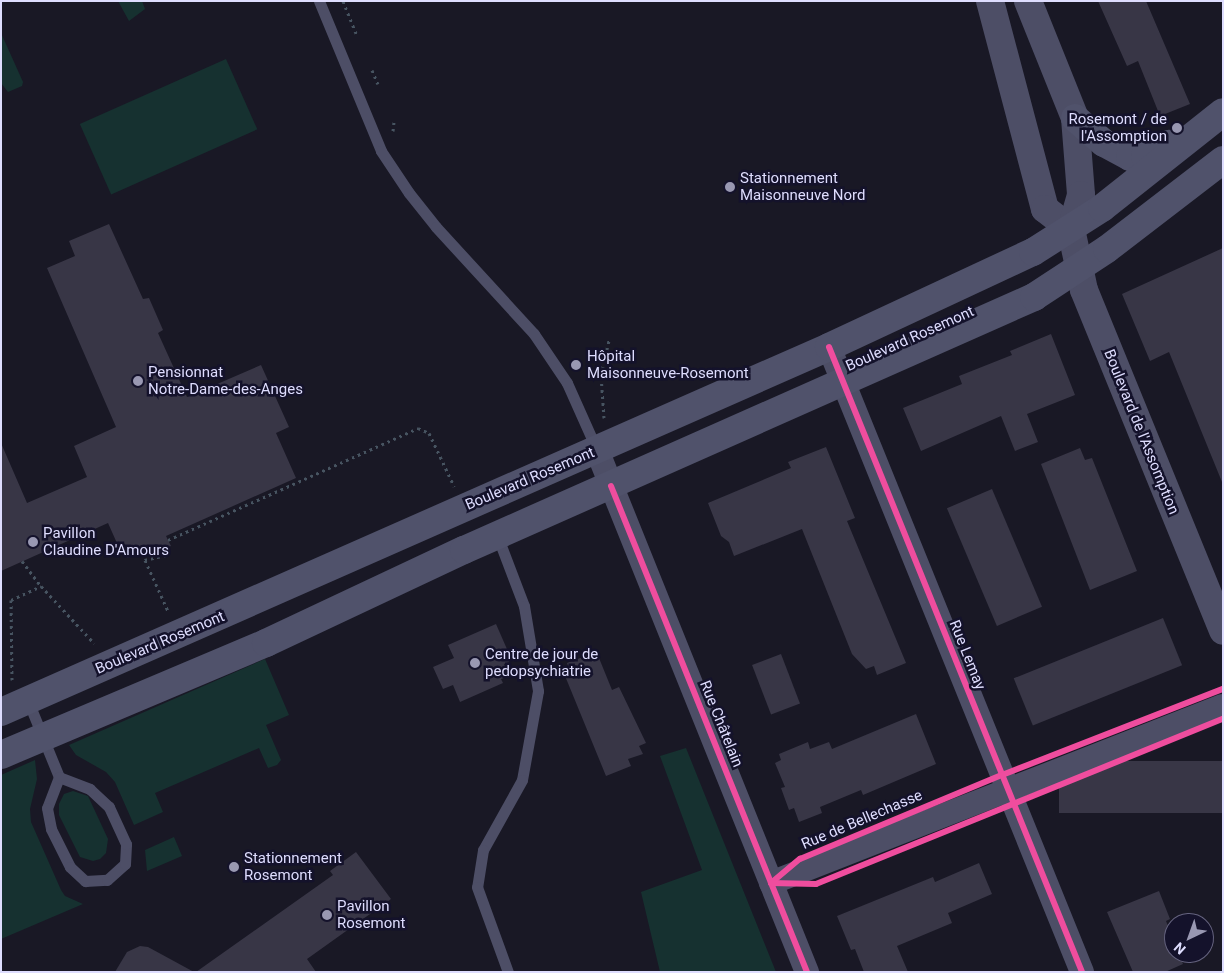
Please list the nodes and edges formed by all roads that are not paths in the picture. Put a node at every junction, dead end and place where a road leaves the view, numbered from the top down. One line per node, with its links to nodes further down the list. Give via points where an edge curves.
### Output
1 (319, 1): 11 (lane, via 381,151 409,194 436,227 534,334 567,383)
2 (990, 1): 7 (street, via 1045,209)
3 (1028, 1): 4 (street, Boulevard de l'Assomption)
4 (1075, 118): 5 (main road, via 1104,143 1130,157 1145,156); 7 (street, Boulevard de l'Assomption, via 1081,195)
5 (1213, 120): 7 (main road, Boulevard Rosemont)
6 (1223, 160): 8 (main road, Boulevard Rosemont)
7 (1071, 229): 8 (street, Boulevard de l'Assomption); 9 (main road, Boulevard Rosemont, via 1033,252)
8 (1079, 268): 10 (main road, Boulevard Rosemont, via 1034,297); 14 (street, Boulevard de l'Assomption, via 1088,302)
9 (829, 347): 10 (street, Rue Lemay); 11 (main road, Boulevard Rosemont)
10 (844, 382): 12 (main road, Boulevard Rosemont); 20 (street, Rue Lemay)
11 (597, 450): 12 (street, Rue Châtelain); 15 (main road, Boulevard Rosemont)
12 (611, 486): 13 (main road, Boulevard Rosemont); 21 (street, Rue Châtelain)
13 (498, 536): 17 (main road, Boulevard Rosemont, via 266,643); 22 (lane, via 524,606 538,691 522,780 483,850 477,887)
14 (1223, 631)
15 (14, 700): 17 (lane)
16 (1223, 706): 20 (street, Rue de Bellechasse)
17 (43, 736): 18 (main road, Boulevard Rosemont); 19 (lane)
18 (1, 755)
19 (59, 777): 19 (lane, via 47,808 51,829 70,867 85,881 107,880 124,864 126,844 109,808 90,789)
20 (1008, 789): 21 (street, Rue de Bellechasse); 24 (street, Rue Lemay)
21 (771, 882): 23 (street, Rue Châtelain)
22 (508, 972)
23 (806, 972)
24 (1082, 972)

